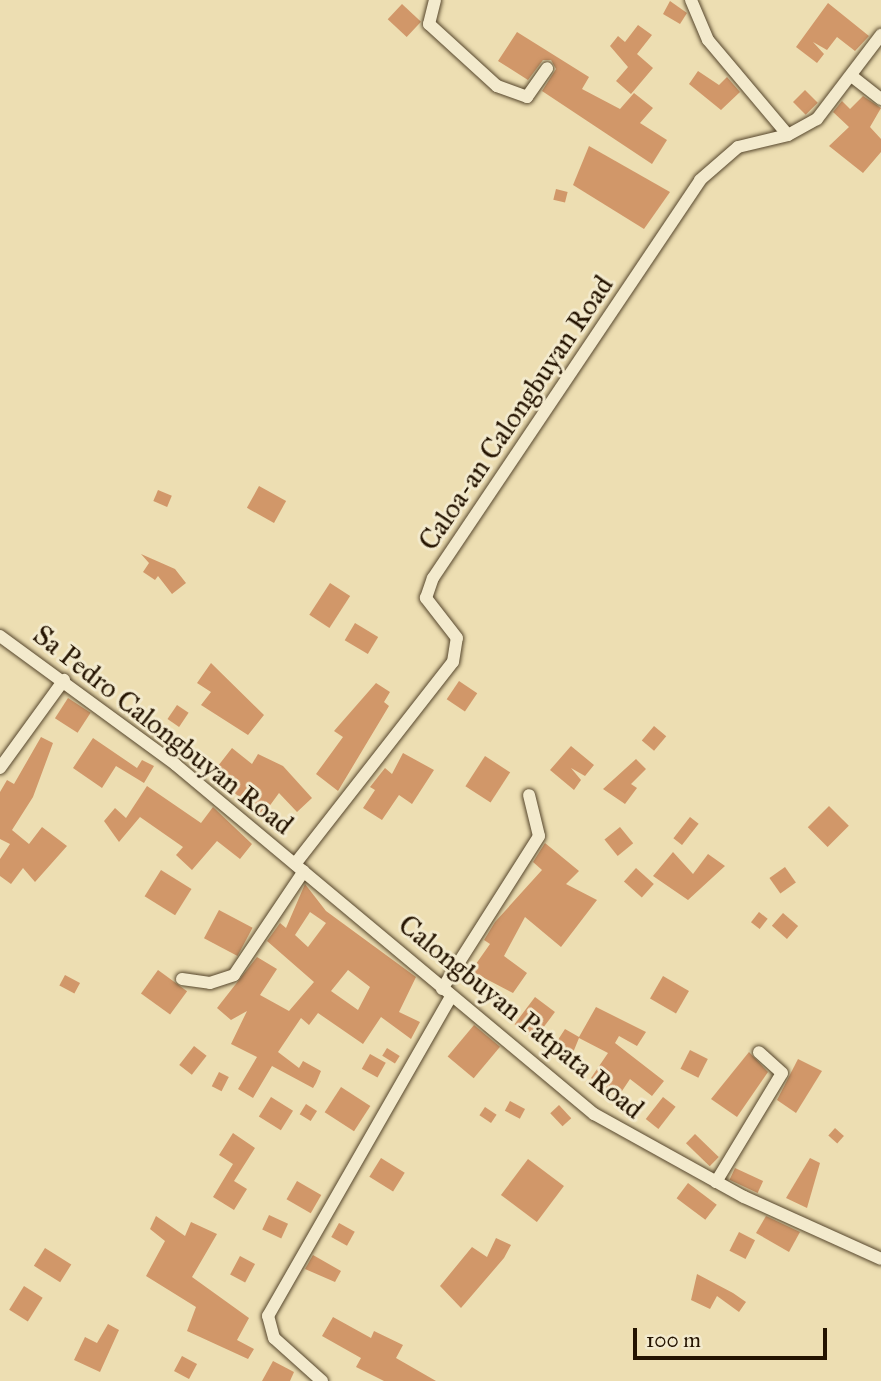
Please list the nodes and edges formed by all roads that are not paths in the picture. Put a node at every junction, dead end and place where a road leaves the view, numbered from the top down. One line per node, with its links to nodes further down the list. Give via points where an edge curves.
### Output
1 (435, 0): 4 (street, via 429,23 497,86 527,97)
2 (691, 0): 7 (street, via 708,40)
3 (881, 36): 5 (street, Caloa-an Calongbuyan Road)
4 (547, 68)
5 (854, 78): 6 (street); 7 (street, Caloa-an Calongbuyan Road, via 817,119)
6 (881, 99)
7 (788, 135): 12 (street, Caloa-an Calongbuyan Road, via 738,147 701,180 433,578 426,598 457,638 453,662)
8 (0, 636): 9 (street, Sa Pedro Calongbuyan Road)
9 (64, 680): 10 (street); 12 (street, Sa Pedro Calongbuyan Road)
10 (0, 768)
11 (529, 795): 14 (street, via 539,836)
12 (300, 868): 13 (street, via 234,975 210,983); 14 (street, Calongbuyan Patpata Road)
13 (181, 979)
14 (446, 993): 16 (street, Calongbuyan Patpata Road, via 594,1114); 18 (street, via 268,1316 274,1338)
15 (759, 1052): 16 (street, via 782,1073)
16 (716, 1182): 17 (street, Calongbuyan Patpata Road)
17 (881, 1259)
18 (321, 1381)

